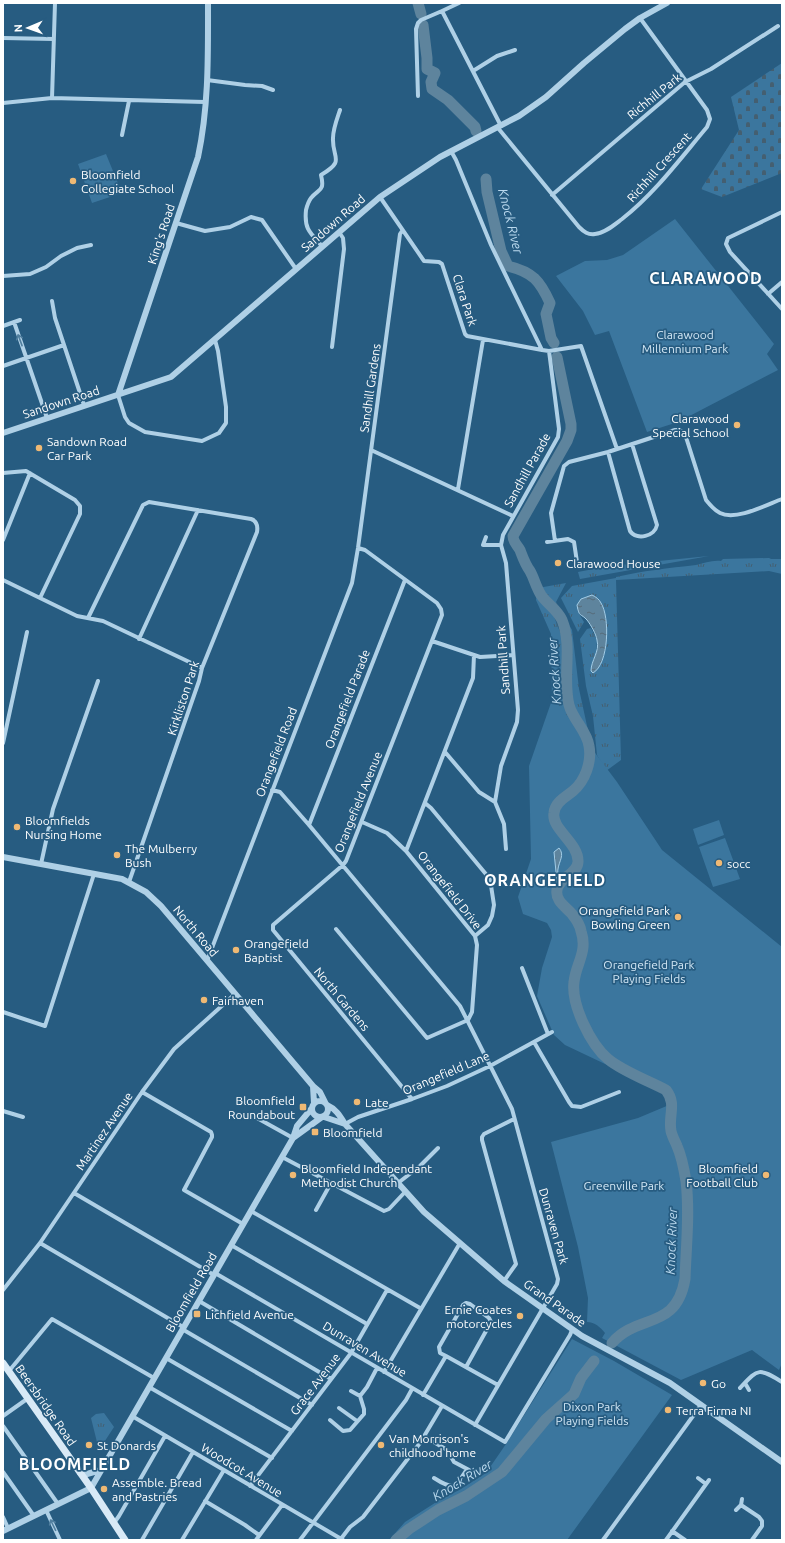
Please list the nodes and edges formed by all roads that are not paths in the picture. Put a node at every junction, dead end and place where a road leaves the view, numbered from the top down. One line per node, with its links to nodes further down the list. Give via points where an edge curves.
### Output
1 (55, 3): 9 (street)
2 (208, 3): 12 (street, King's Road)
3 (459, 3): 5 (street)
4 (667, 3): 6 (street, Sandown Road)
5 (442, 11): 11 (street, Richhill Crescent); 15 (street, via 421,20 416,29)
6 (640, 18): 13 (street, Richhill Crescent); 21 (street, Sandown Road, via 546,98)
7 (778, 26): 13 (street, Richhill Park, via 711,69)
8 (3, 38): 9 (street)
9 (54, 39): 16 (street)
10 (515, 50): 11 (street, via 497,56)
11 (472, 71): 21 (street, Richhill Crescent)
12 (207, 80): 14 (street, via 262,86); 18 (street, King's Road)
13 (685, 82): 24 (street, Richhill Park); 24 (street, Richhill Crescent, via 707,110 710,119 707,127 654,191 638,206 611,228 596,234 586,234)
14 (273, 90)
15 (418, 96)
16 (52, 98): 17 (street); 19 (street)
17 (129, 101): 18 (street); 22 (street)
18 (205, 102): 27 (street, King's Road, via 202,141)
19 (3, 103)
20 (340, 110): 31 (street, via 333,141 336,160 332,168 321,175 323,187 307,205 306,225)
21 (499, 127): 23 (street, Sandown Road); 24 (street, Richhill Crescent)
22 (122, 135)
23 (451, 151): 25 (street, Sandown Road); 45 (street, via 491,244)
24 (552, 195)
25 (380, 197): 28 (street, Clara Park); 29 (street, Sandown Road)
26 (782, 212): 35 (street, via 732,235 726,244 730,252)
27 (176, 223): 32 (street, via 205,231 230,227 251,216 262,220); 49 (street, King's Road)
28 (402, 231): 42 (street, Clara Park, via 424,261 442,264 465,334); 55 (street, Sandhill Gardens)
29 (339, 232): 31 (street, Sandown Road); 44 (street, via 343,238 344,249)
30 (91, 245): 33 (street, via 61,256 30,274)
31 (322, 246): 32 (street, Sandown Road)
32 (296, 269): 41 (street, Sandown Road)
33 (3, 276)
34 (782, 282): 35 (street)
35 (768, 294): 37 (street)
36 (52, 301): 43 (street)
37 (782, 309)
38 (20, 320): 39 (street)
39 (14, 322): 40 (street); 47 (street, one-way to 39)
40 (3, 326)
41 (215, 340): 49 (street, Sandown Road, via 171,377); 49 (street, via 226,407 226,423 219,433 202,441 145,432 129,423)
42 (483, 340): 45 (street, Clara Park); 59 (street)
43 (64, 345): 47 (street); 50 (street)
44 (332, 347)
45 (542, 350): 46 (street, Clara Park)
46 (548, 351): 54 (street, Clara Park, via 581,346); 62 (street, Sandhill Parade, via 558,437)
47 (27, 358): 48 (street); 51 (street)
48 (3, 366)
49 (118, 395): 50 (street, Sandown Road)
50 (84, 405): 51 (street, Sandown Road)
51 (47, 418): 52 (street, Sandown Road)
52 (3, 433)
53 (632, 444): 54 (street); 56 (street, via 657,525 653,533 638,537 632,535); 60 (street, via 680,430 685,434 706,500 721,514 742,514)
54 (618, 449): 56 (street)
55 (371, 450): 59 (street, Sandhill Parade); 68 (street, Sandhill Gardens)
56 (608, 452): 65 (street, via 569,462 564,466 551,513)
57 (3, 473): 58 (street, via 22,470)
58 (30, 473): 64 (street); 72 (street, via 75,500 81,510)
59 (458, 489): 62 (street, Sandhill Parade)
60 (782, 499)
61 (198, 510): 73 (street, via 145,503); 75 (street); 79 (street, Kirkliston Park, via 251,520 257,525 257,532)
62 (513, 516): 67 (street)
63 (486, 537): 67 (street, via 483,545)
64 (3, 540)
65 (555, 541): 66 (street); 69 (street, via 572,540)
66 (547, 542)
67 (501, 545): 77 (street, Sandhill Park, via 506,562)
68 (358, 548): 71 (street, Orangefield Avenue, via 365,550); 83 (street, Orangefield Road, via 346,602)
69 (577, 562)
70 (3, 580): 72 (street)
71 (405, 580): 76 (street, Orangefield Avenue, via 438,603 441,609 442,614); 87 (street, Orangefield Parade)
72 (40, 598): 73 (street, via 77,616)
73 (88, 618): 75 (street, via 102,621)
74 (27, 632): 81 (street)
75 (139, 639): 79 (street)
76 (432, 641): 78 (street); 86 (street, Orangefield Avenue)
77 (513, 654): 78 (street); 84 (street, Sandhill Park, via 517,722 501,766)
78 (474, 656): 82 (street, via 473,678)
79 (202, 668): 94 (street, Kirkliston Park)
80 (98, 681): 91 (street, via 54,809)
81 (3, 744)
82 (445, 752): 84 (street, via 479,792); 85 (street)
83 (272, 790): 87 (street, via 280,792); 97 (street, Orangefield Road)
84 (495, 802): 88 (street, via 504,824)
85 (424, 803): 89 (street); 96 (street, via 431,808 490,879 494,905 492,916 488,925)
86 (362, 822): 89 (street, Orangefield Drive, via 387,833); 92 (street, Orangefield Avenue)
87 (309, 825): 92 (street)
88 (506, 849)
89 (406, 851): 96 (street, Orangefield Drive)
90 (4, 859): 91 (street, North Road)
91 (41, 864): 93 (street, North Road)
92 (343, 865): 101 (street, Orangefield Avenue, via 460,1006); 107 (street, North Gardens, via 273,925 273,930)
93 (94, 874): 94 (street, North Road); 100 (street, via 45,1026)
94 (130, 882): 97 (street, North Road, via 161,906)
95 (336, 929): 101 (street, via 427,1038)
96 (475, 936): 101 (street, Orangefield Drive, via 477,945 472,1012)
97 (207, 961): 99 (street, North Road)
98 (522, 968): 102 (street, Orangefield Lane, via 550,1033)
99 (235, 994): 104 (street, North Road); 105 (street, Martinez Avenue, via 174,1049)
100 (3, 1012)
101 (468, 1020): 103 (street, Orangefield Avenue)
102 (534, 1042): 103 (street, Orangefield Lane); 106 (street, via 572,1106 581,1107)
103 (490, 1066): 107 (street, Orangefield Lane); 114 (street, Dunraven Park, via 512,1109)
104 (313, 1086): 108 (street, via 320,1092); 109 (street)
105 (142, 1092): 122 (street, Martinez Avenue); 125 (street, via 212,1135 184,1190)
106 (619, 1092)
107 (412, 1099): 115 (street, Orangefield Lane, via 358,1117)
108 (326, 1104): 109 (street, via 320,1101); 112 (street, via 328,1110); 115 (street, Grand Parade, via 333,1107)
109 (313, 1106): 112 (street, via 314,1115); 116 (street, Bloomfield Road, via 297,1126)
110 (3, 1111): 111 (street)
111 (23, 1117)
112 (323, 1117): 115 (street, Grand Parade); 116 (street)
113 (257, 1118): 116 (street)
114 (514, 1120): 130 (street, via 482,1137 516,1264); 135 (street, Dunraven Park, via 557,1275 557,1284)
115 (345, 1124): 120 (street, Grand Parade)
116 (293, 1138): 118 (street, Bloomfield Road)
117 (438, 1148): 120 (street)
118 (282, 1157): 119 (street); 123 (street, Bloomfield Road)
119 (331, 1183): 121 (street, via 384,1211); 124 (street)
120 (398, 1183): 121 (street, Grand Parade)
121 (405, 1192): 127 (street, Grand Parade)
122 (74, 1193): 126 (street, Martinez Avenue); 129 (street, Dunraven Avenue)
123 (251, 1210): 125 (street, Bloomfield Road); 132 (street)
124 (316, 1210)
125 (243, 1224): 128 (street, Bloomfield Road)
126 (40, 1243): 131 (street, Martinez Avenue); 137 (street)
127 (460, 1243): 130 (street, Grand Parade); 134 (street)
128 (231, 1245): 129 (street, Bloomfield Road); 136 (street)
129 (214, 1274): 133 (street, Bloomfield Road); 139 (street, Dunraven Avenue)
130 (504, 1281): 135 (street, Grand Parade)
131 (3, 1290)
132 (387, 1290): 134 (street); 136 (street, Grace Avenue)
133 (198, 1301): 137 (street, Bloomfield Road); 148 (street)
134 (420, 1308): 146 (street)
135 (542, 1309): 138 (street, Grand Parade); 151 (street, Dunraven Park)
136 (367, 1324): 139 (street, Grace Avenue)
137 (183, 1328): 141 (street, Bloomfield Road); 160 (street)
138 (572, 1330): 161 (street, Grand Parade, via 670,1383); 168 (street, Dunraven Avenue, via 505,1442)
139 (351, 1353): 144 (street, Dunraven Avenue); 148 (street, Grace Avenue)
140 (446, 1356): 143 (street); 143 (street, via 440,1352 439,1347 463,1305 470,1304 491,1322); 157 (street)
141 (166, 1358): 147 (street, Bloomfield Road); 170 (street)
142 (3, 1363): 145 (main road, Beersbridge Road)
143 (466, 1367): 151 (street)
144 (378, 1368): 146 (street, Dunraven Avenue); 158 (street)
145 (9, 1371): 147 (street, via 52,1319); 159 (main road, Beersbridge Road)
146 (384, 1372): 154 (street, Dunraven Avenue)
147 (154, 1378): 152 (street, Bloomfield Road)
148 (331, 1379): 160 (street, Grace Avenue)
149 (782, 1382): 150 (street, via 770,1374 757,1372)
150 (744, 1383): 153 (street); 155 (street)
151 (498, 1385): 168 (street, Dunraven Park)
152 (149, 1387): 165 (street, Bloomfield Road); 174 (street)
153 (740, 1388)
154 (412, 1389): 157 (street, Dunraven Avenue); 193 (street)
155 (749, 1390)
156 (351, 1391): 158 (street)
157 (423, 1395): 162 (street, Dunraven Avenue)
158 (360, 1396): 167 (street, via 365,1411)
159 (27, 1399): 164 (street); 179 (main road, Beersbridge Road)
160 (312, 1405): 170 (street, Grace Avenue)
161 (701, 1405): 175 (street, Grand Parade); 205 (street)
162 (442, 1406): 168 (street, Dunraven Avenue); 172 (street)
163 (339, 1408): 167 (street)
164 (3, 1416)
165 (132, 1416): 171 (street, Woodcot Avenue); 176 (street, Bloomfield Road)
166 (330, 1420): 167 (street, via 343,1431 350,1430)
167 (357, 1421)
168 (475, 1425)
169 (3, 1426): 186 (street)
170 (292, 1432): 174 (street, Grace Avenue)
171 (165, 1436): 173 (street, Woodcot Avenue); 194 (street)
172 (424, 1436): 180 (street, via 447,1450 454,1462 469,1470 454,1486 448,1487); 204 (street, via 363,1517 350,1527)
173 (193, 1452): 177 (street, Woodcot Avenue); 200 (street)
174 (272, 1458): 182 (street, Grace Avenue)
175 (782, 1462)
176 (101, 1470): 179 (street); 183 (street, Bloomfield Road)
177 (224, 1470): 182 (street, Woodcot Avenue); 185 (street)
178 (3, 1472): 191 (street)
179 (80, 1473): 183 (main road, Beersbridge Road)
180 (434, 1478)
181 (698, 1478): 196 (street, via 708,1482)
182 (250, 1486): 187 (street, Woodcot Avenue)
183 (91, 1488): 186 (street); 194 (main road, Beersbridge Road)
184 (742, 1499): 188 (street)
185 (205, 1502): 197 (street); 201 (street)
186 (58, 1504): 189 (street)
187 (282, 1505): 193 (street, Woodcot Avenue); 197 (street)
188 (741, 1505): 190 (street); 208 (street, via 762,1521 762,1526)
189 (46, 1510): 191 (street); 198 (street, one-way to 189)
190 (736, 1510)
191 (34, 1516): 195 (street)
192 (3, 1517): 195 (street)
193 (313, 1522): 203 (street); 204 (street, Woodcot Avenue)
194 (114, 1523): 199 (main road, Beersbridge Road)
195 (6, 1530)
196 (672, 1531): 206 (street); 207 (street)
197 (259, 1536): 202 (street)
198 (60, 1540)
199 (125, 1540)
200 (142, 1540)
201 (182, 1540)
202 (256, 1540)
203 (300, 1540)
204 (341, 1540)
205 (603, 1540)
206 (666, 1540)
207 (685, 1540)
208 (752, 1540)

